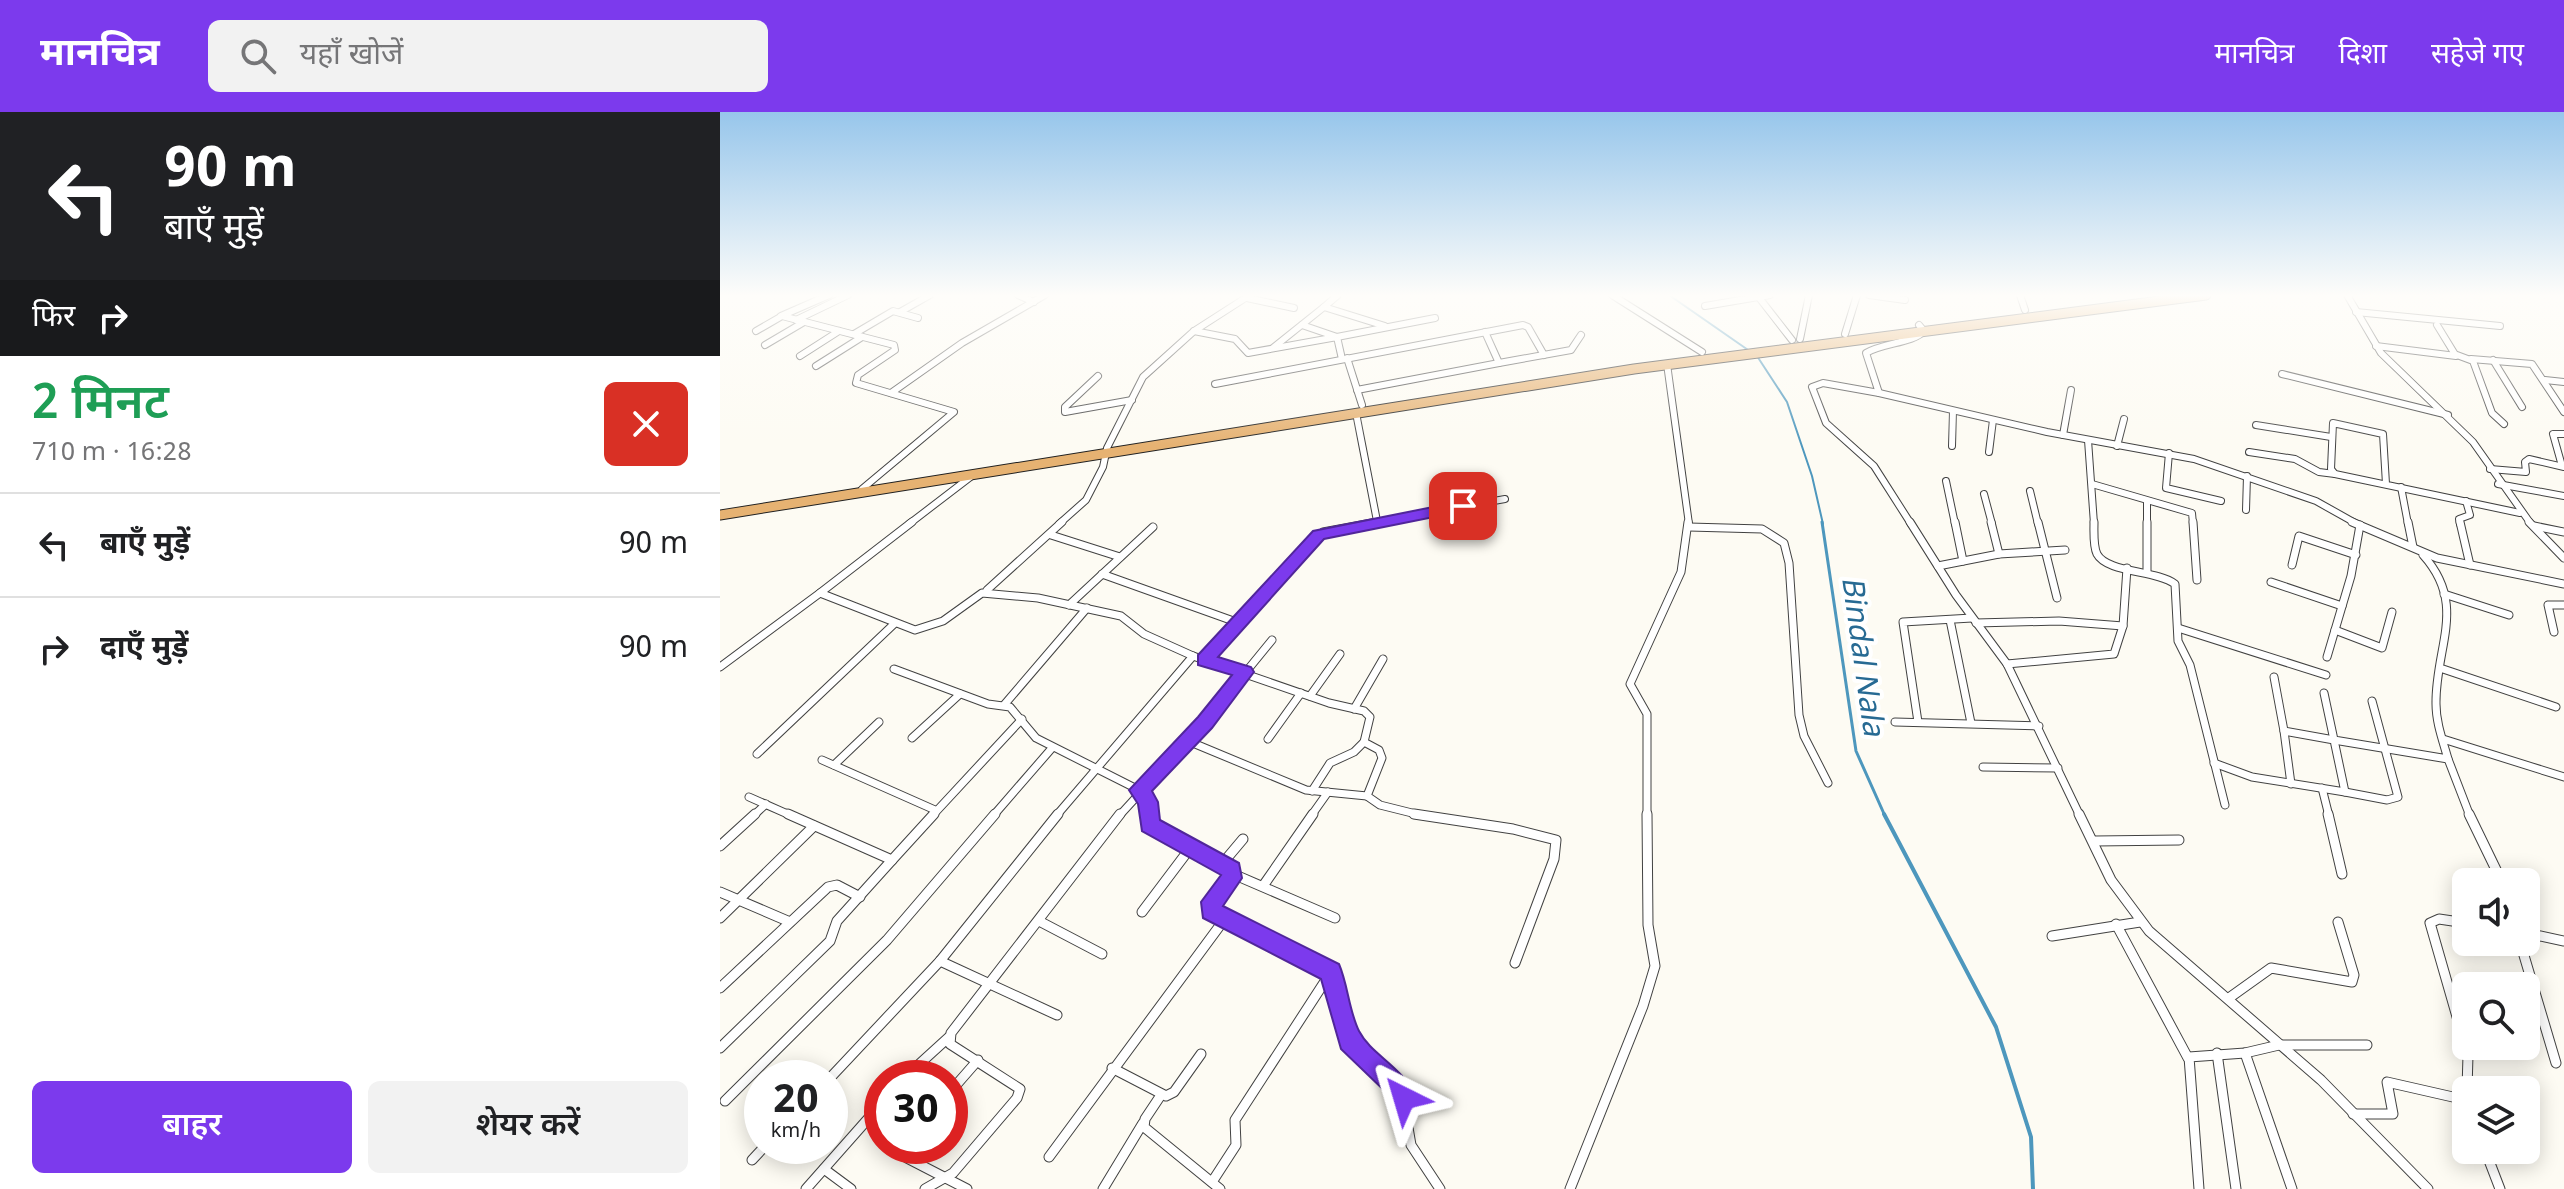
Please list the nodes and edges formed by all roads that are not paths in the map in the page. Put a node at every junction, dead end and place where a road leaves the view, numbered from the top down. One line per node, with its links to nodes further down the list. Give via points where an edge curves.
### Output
1 (817, 345): 26 (street)
2 (848, 345): 32 (street)
3 (891, 345): 41 (street, via 896,347 855,381)
4 (959, 345): 41 (street)
5 (1178, 345): 43 (street, via 1143,377)
6 (1242, 345): 21 (street, via 1244,352)
7 (1277, 345): 21 (street)
8 (1292, 345): 21 (street)
9 (1340, 345): 27 (street)
10 (1414, 345): 27 (street)
11 (1491, 345): 30 (street)
12 (1538, 345): 24 (street)
13 (1574, 345): 24 (street)
14 (1691, 345): 22 (street)
15 (1775, 345): 20 (highway)
16 (1783, 345): 20 (highway)
17 (1879, 345): 42 (street, via 1866,353)
18 (2451, 345): 25 (street)
19 (2376, 346): 25 (street); 49 (street)
20 (1769, 347): 23 (highway)
21 (1272, 349)
22 (1702, 352): 23 (highway); 36 (highway)
23 (1717, 354): 31 (highway)
24 (1544, 355): 30 (street)
25 (2457, 355): 28 (street)
26 (800, 356)
27 (1345, 358): 38 (street); 39 (street)
28 (2471, 359): 29 (street); 52 (street, via 2484,385 2485,401)
29 (2493, 360): 35 (street, via 2532,364); 45 (street)
30 (1499, 363): 39 (street)
31 (1667, 364): 36 (highway); 90 (street)
32 (816, 366)
33 (2282, 374): 49 (street)
34 (1098, 376): 43 (street, via 1065,412)
35 (2545, 380): 37 (street); 44 (street)
36 (1534, 381): 46 (highway)
37 (2564, 382)
38 (1215, 384)
39 (1357, 390): 46 (street)
40 (2071, 390): 55 (street)
41 (891, 393): 75 (street, via 954,413)
42 (1879, 393): 47 (street); 103 (street, via 1823,383 1812,387 1826,423 1874,466)
43 (1132, 400): 60 (street)
44 (2561, 401): 48 (street)
45 (2522, 407)
46 (1359, 409): 60 (highway); 86 (street)
47 (1953, 411): 51 (street); 58 (street)
48 (2564, 412)
49 (2450, 416): 66 (street)
50 (2124, 419): 59 (street)
51 (1993, 420): 55 (street); 61 (street)
52 (2504, 424)
53 (2256, 425): 56 (street)
54 (2564, 434): 65 (street, via 2553,436)
55 (2063, 435): 57 (street)
56 (2331, 437): 67 (street); 72 (street, via 2336,422 2383,434)
57 (2088, 440): 59 (street); 71 (street)
58 (1952, 446)
59 (2117, 446): 63 (street)
60 (1106, 452): 64 (highway); 92 (street, via 1093,490)
61 (1989, 452)
62 (2249, 452): 67 (street, via 2295,459)
63 (2169, 453): 69 (street); 80 (street, via 2166,488)
64 (1014, 466): 68 (highway); 75 (highway)
65 (2563, 467): 66 (street, via 2529,459 2526,472)
66 (2490, 469): 73 (street)
67 (2335, 474): 72 (street)
68 (973, 475): 84 (highway); 110 (street)
69 (2247, 476): 83 (street); 87 (street, via 2316,501)
70 (1946, 481): 100 (street)
71 (2092, 484): 82 (street); 104 (street, via 2096,553 2103,561)
72 (2386, 484): 74 (street)
73 (2498, 484): 78 (street); 85 (street)
74 (2401, 487): 81 (street); 93 (street)
75 (862, 489): 84 (highway)
76 (2030, 491): 95 (street)
77 (1984, 494): 96 (street)
78 (2564, 496)
79 (1505, 499): 86 (street)
80 (2221, 501)
81 (2466, 501): 85 (street); 102 (street, via 2470,515 2459,519)
82 (2147, 502): 105 (street); 107 (street, via 2194,515)
83 (2246, 510)
84 (720, 513)
85 (2520, 513): 88 (street)
86 (1377, 521): 122 (street, via 1318,535)
87 (2360, 525): 93 (street); 97 (street)
88 (2532, 526): 91 (street); 99 (street)
89 (1153, 527): 98 (street)
90 (1689, 527): 172 (street, via 1762,529 1784,543 1799,715); 254 (street, via 1681,572 1630,679 1647,714 1648,925 1655,966)
91 (2564, 532)
92 (1051, 535): 98 (street); 111 (street)
93 (2412, 546): 102 (street); 112 (street, via 2431,564)
94 (2065, 550): 95 (street)
95 (2044, 551): 96 (street); 113 (street)
96 (1999, 554): 100 (street)
97 (2356, 555): 101 (street, via 2299,536); 116 (street)
98 (1120, 557): 106 (street)
99 (2564, 558)
100 (1963, 561): 103 (street)
101 (2292, 565)
102 (2470, 565): 109 (street)
103 (1938, 566): 121 (street)
104 (2127, 568): 105 (street); 124 (street)
105 (2147, 572): 125 (street, via 2175,584)
106 (1102, 574): 114 (street); 122 (street)
107 (2197, 580)
108 (2271, 582): 116 (street)
109 (2564, 584)
110 (820, 593): 123 (street); 135 (street)
111 (982, 593): 114 (street); 123 (street, via 930,626 915,630)
112 (2444, 594): 119 (street); 137 (street)
113 (2057, 598)
114 (1069, 605): 117 (street)
115 (2564, 605): 127 (street, via 2548,603)
116 (2342, 606): 126 (street)
117 (1087, 608): 130 (street, via 1128,618 1144,634); 145 (street)
118 (2392, 612): 126 (street, via 2382,648)
119 (2509, 615)
120 (1950, 620): 121 (street); 151 (street, via 1902,623); 152 (street)
121 (1974, 621): 124 (street); 134 (street)
122 (1239, 623): 133 (street)
123 (894, 624): 163 (street)
124 (2123, 626): 134 (street, via 2111,655)
125 (2178, 628): 139 (street); 166 (street)
126 (2335, 630): 131 (street)
127 (2554, 632)
128 (1272, 640): 138 (street)
129 (1340, 654): 143 (street)
130 (1193, 656): 133 (street); 169 (street)
131 (2327, 657)
132 (1383, 659): 147 (street)
133 (1204, 660): 138 (street)
134 (2007, 664): 153 (street)
135 (720, 667)
136 (894, 669): 142 (street)
137 (2443, 669): 146 (street); 157 (street, via 2436,703)
138 (1245, 672): 143 (street); 159 (street)
139 (2326, 675)
140 (2274, 677): 154 (street)
141 (2324, 693): 158 (street)
142 (960, 694): 145 (street); 155 (street)
143 (1306, 694): 147 (street); 156 (street)
144 (2372, 701): 162 (street)
145 (1004, 705): 148 (street)
146 (2556, 707)
147 (1354, 709): 160 (street, via 1369,715)
148 (1022, 719): 161 (street); 183 (street)
149 (879, 722): 167 (street)
150 (1895, 722): 151 (street)
151 (1918, 722): 152 (street)
152 (1971, 723): 153 (street)
153 (2039, 726): 170 (street)
154 (2284, 731): 158 (street); 173 (street)
155 (912, 738)
156 (1268, 739)
157 (2443, 739): 164 (street); 171 (street)
158 (2334, 740): 162 (street); 178 (street)
159 (1188, 741): 175 (street); 176 (street)
160 (1364, 742): 176 (street, via 1330,763); 179 (street, via 1382,758)
161 (1052, 748): 169 (street); 238 (street, via 887,940)
162 (2384, 749): 164 (street); 178 (street, via 2398,797 2387,800)
163 (757, 754)
164 (2448, 759): 192 (street, via 2476,833)
165 (822, 760): 167 (street)
166 (2214, 763): 173 (street, via 2242,775); 182 (street)
167 (834, 765): 183 (street)
168 (1983, 767): 170 (street)
169 (1095, 768): 175 (street); 214 (street)
170 (2058, 768): 187 (street)
171 (2564, 777)
172 (1828, 783)
173 (2291, 784): 174 (street)
174 (2322, 788): 178 (street); 194 (street)
175 (1139, 790): 189 (street, via 1148,802 1147,822); 203 (street)
176 (1312, 791): 177 (street)
177 (1328, 792): 179 (street); 195 (street)
178 (2345, 792)
179 (1367, 796): 215 (street, via 1398,810 1556,840 1554,859)
180 (749, 797): 181 (street)
181 (766, 804): 184 (street); 188 (street)
182 (2225, 805)
183 (935, 810): 190 (street)
184 (814, 826): 190 (street); 198 (street)
185 (1243, 839): 191 (street)
186 (2179, 840): 187 (street)
187 (2095, 841): 206 (street, via 2111,880)
188 (720, 846)
189 (1191, 847): 191 (street); 199 (street)
190 (892, 860): 197 (street)
191 (1222, 864): 193 (street)
192 (2497, 868)
193 (1233, 874): 195 (street); 202 (street, via 1210,907)
194 (2342, 874)
195 (1263, 886): 201 (street)
196 (720, 892): 198 (street)
197 (860, 897): 205 (street, via 830,885); 224 (street, via 837,921 830,941)
198 (740, 899): 200 (street); 205 (street)
199 (1142, 912)
200 (720, 918)
201 (1335, 918)
202 (1224, 920): 216 (street); 233 (street)
203 (1039, 921): 212 (street); 217 (street)
204 (2452, 921): 235 (street, via 2430,923 2468,1055)
205 (790, 922): 218 (street)
206 (2140, 922): 208 (street); 219 (street)
207 (2338, 922): 219 (street, via 2352,982 2271,968)
208 (2116, 924): 209 (street); 228 (street)
209 (2052, 936)
210 (2540, 936): 211 (street)
211 (2564, 941)
212 (1102, 954)
213 (2524, 956): 232 (street)
214 (940, 961): 217 (street); 229 (street)
215 (1515, 963)
216 (1331, 972): 247 (street, via 1235,1120 1236,1145); 253 (street, via 1350,1040 1402,1093 1411,1145)
217 (992, 983): 220 (street); 221 (street)
218 (720, 988)
219 (2229, 998): 222 (street)
220 (1057, 1015)
221 (949, 1037): 230 (street); 231 (street, via 950,1044)
222 (2279, 1045): 223 (street); 226 (street); 239 (street)
223 (2367, 1045)
224 (720, 1048)
225 (2217, 1053): 226 (street); 228 (street); 256 (street)
226 (2245, 1053): 257 (street)
227 (1201, 1054): 236 (street, via 1174,1092)
228 (2188, 1058): 255 (street)
229 (847, 1060)
230 (921, 1060)
231 (978, 1060): 234 (street); 246 (street, via 1016,1084 1019,1093)
232 (2556, 1063)
233 (1112, 1068): 236 (street); 242 (street)
234 (968, 1071)
235 (2467, 1076)
236 (1161, 1095): 241 (street)
237 (2452, 1097): 239 (street, via 2387,1082 2393,1114)
238 (725, 1101)
239 (2353, 1114): 258 (street)
240 (864, 1123): 245 (street)
241 (1143, 1123): 247 (street); 252 (street)
242 (1049, 1157)
243 (920, 1164): 246 (street)
244 (2490, 1164): 259 (street)
245 (824, 1169): 248 (street); 249 (street)
246 (948, 1177): 250 (street); 251 (street)
247 (1216, 1185)
248 (806, 1189)
249 (851, 1189)
250 (925, 1189)
251 (967, 1189)
252 (1103, 1189)
253 (1440, 1189)
254 (1570, 1189)
255 (2199, 1189)
256 (2236, 1189)
257 (2292, 1189)
258 (2428, 1189)
259 (2500, 1189)

